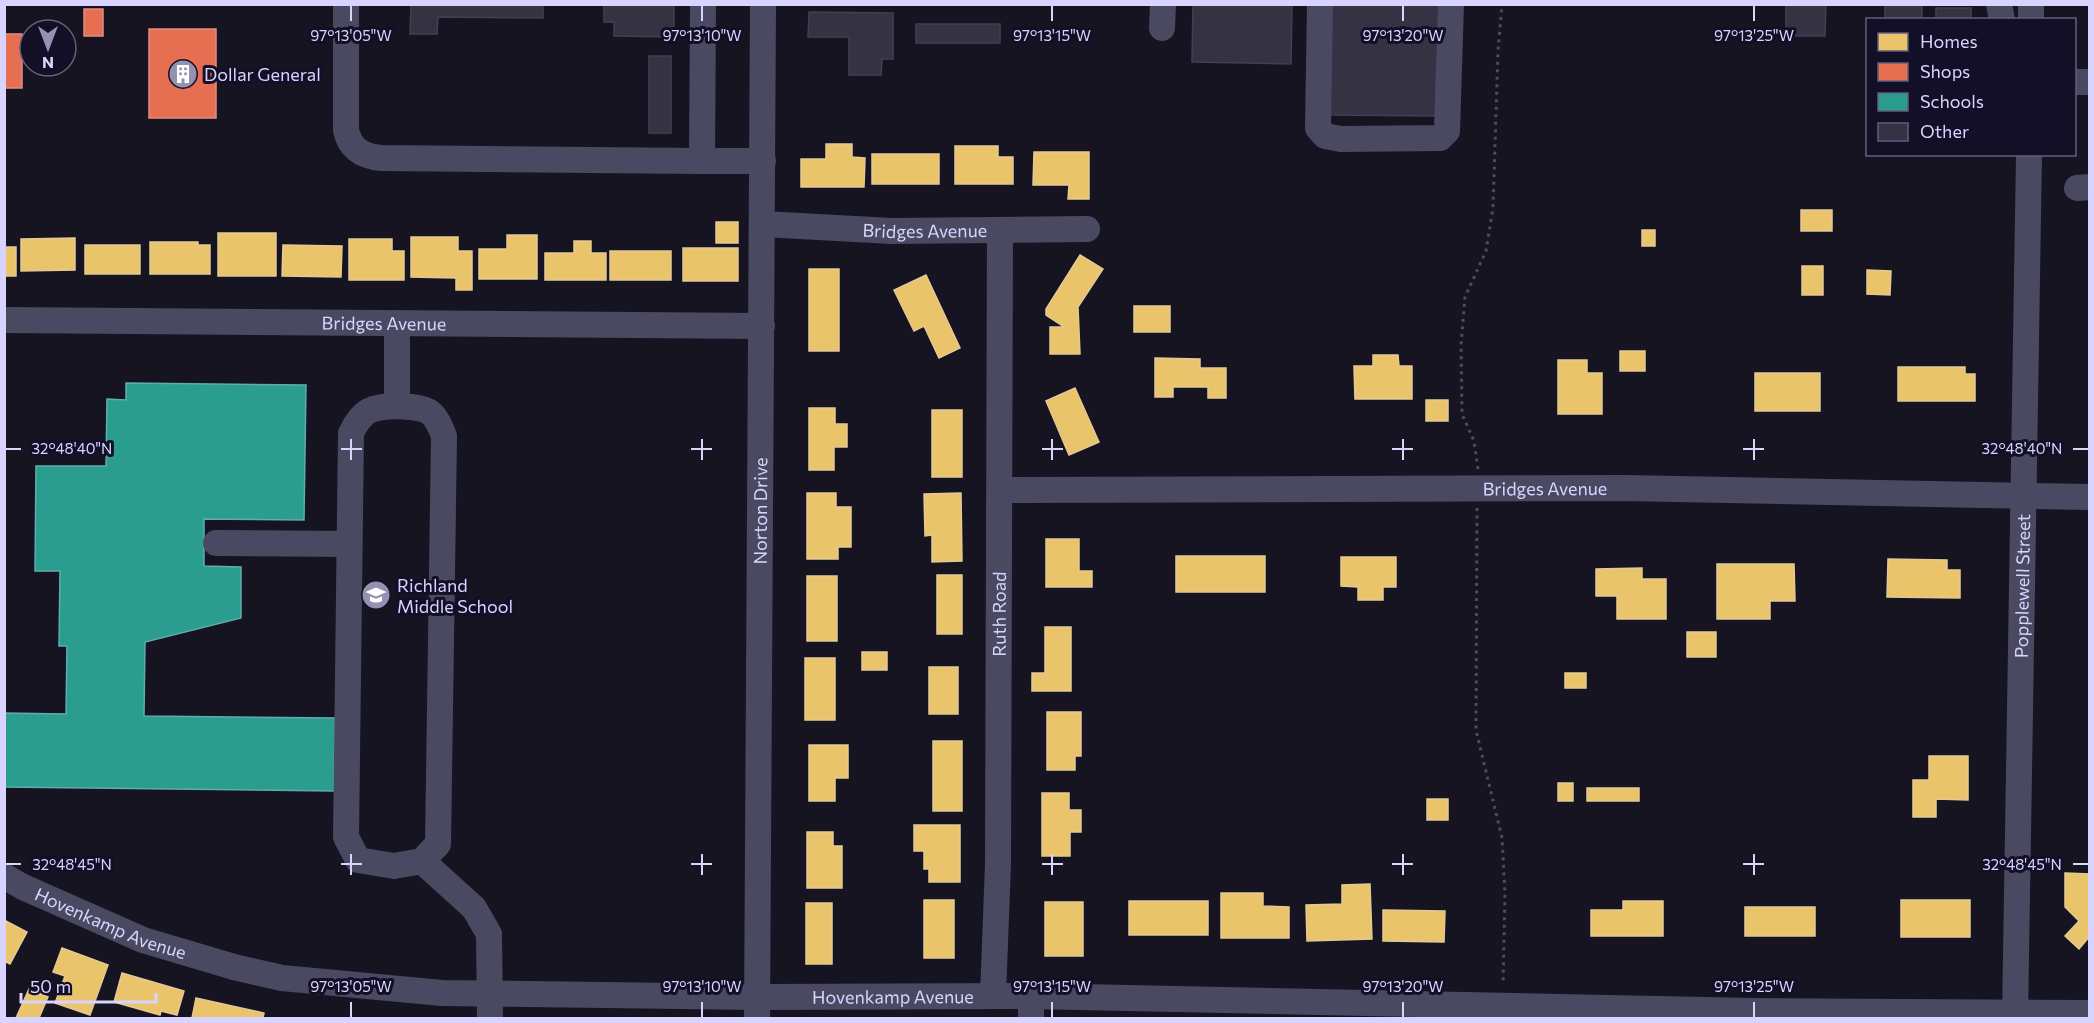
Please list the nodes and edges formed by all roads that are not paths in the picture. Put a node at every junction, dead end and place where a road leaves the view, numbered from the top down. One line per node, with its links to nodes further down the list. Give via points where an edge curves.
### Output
1 (346, 4): 7 (street, via 346,129 353,147 360,153 381,158)
2 (703, 4): 7 (street)
3 (763, 4): 8 (street, Norton Drive)
4 (1320, 4): 5 (street, via 1318,128 1325,136 1341,139 1440,138 1447,131)
5 (1451, 4)
6 (2029, 156): 17 (street, Popplewell Street)
7 (702, 161): 8 (street)
8 (763, 161): 9 (street, Norton Drive)
9 (763, 224): 11 (street, Bridges Avenue, via 892,231); 14 (street, Norton Drive)
10 (1087, 229): 11 (street, Bridges Avenue)
11 (1000, 231): 16 (street, Ruth Road)
12 (4, 320): 13 (street, Bridges Avenue)
13 (397, 323): 14 (street, Bridges Avenue); 15 (street)
14 (762, 326): 26 (street, Norton Drive)
15 (397, 406): 20 (street, via 375,407 360,416 351,433); 21 (street, via 421,407 437,417 444,436 438,844)
16 (1001, 490): 17 (street, Bridges Avenue, via 1625,488); 23 (street, Ruth Road)
17 (2025, 495): 18 (street, Bridges Avenue); 29 (street, Popplewell Street)
18 (2090, 497)
19 (216, 543): 20 (street)
20 (349, 544): 21 (street, via 346,837 358,860 394,866)
21 (422, 861): 24 (street, via 474,908 489,934)
22 (4, 876): 24 (street, Hovenkamp Avenue, via 143,940 234,967 282,978 442,993)
23 (993, 996): 25 (street, Hovenkamp Avenue); 26 (street, Hovenkamp Avenue)
24 (490, 1006): 26 (street, Hovenkamp Avenue)
25 (1031, 1007): 27 (street, Hovenkamp Avenue)
26 (757, 1008)
27 (1301, 1010): 29 (street, Hovenkamp Avenue)
28 (2090, 1013): 29 (street, Hovenkamp Avenue)
29 (2015, 1016)

